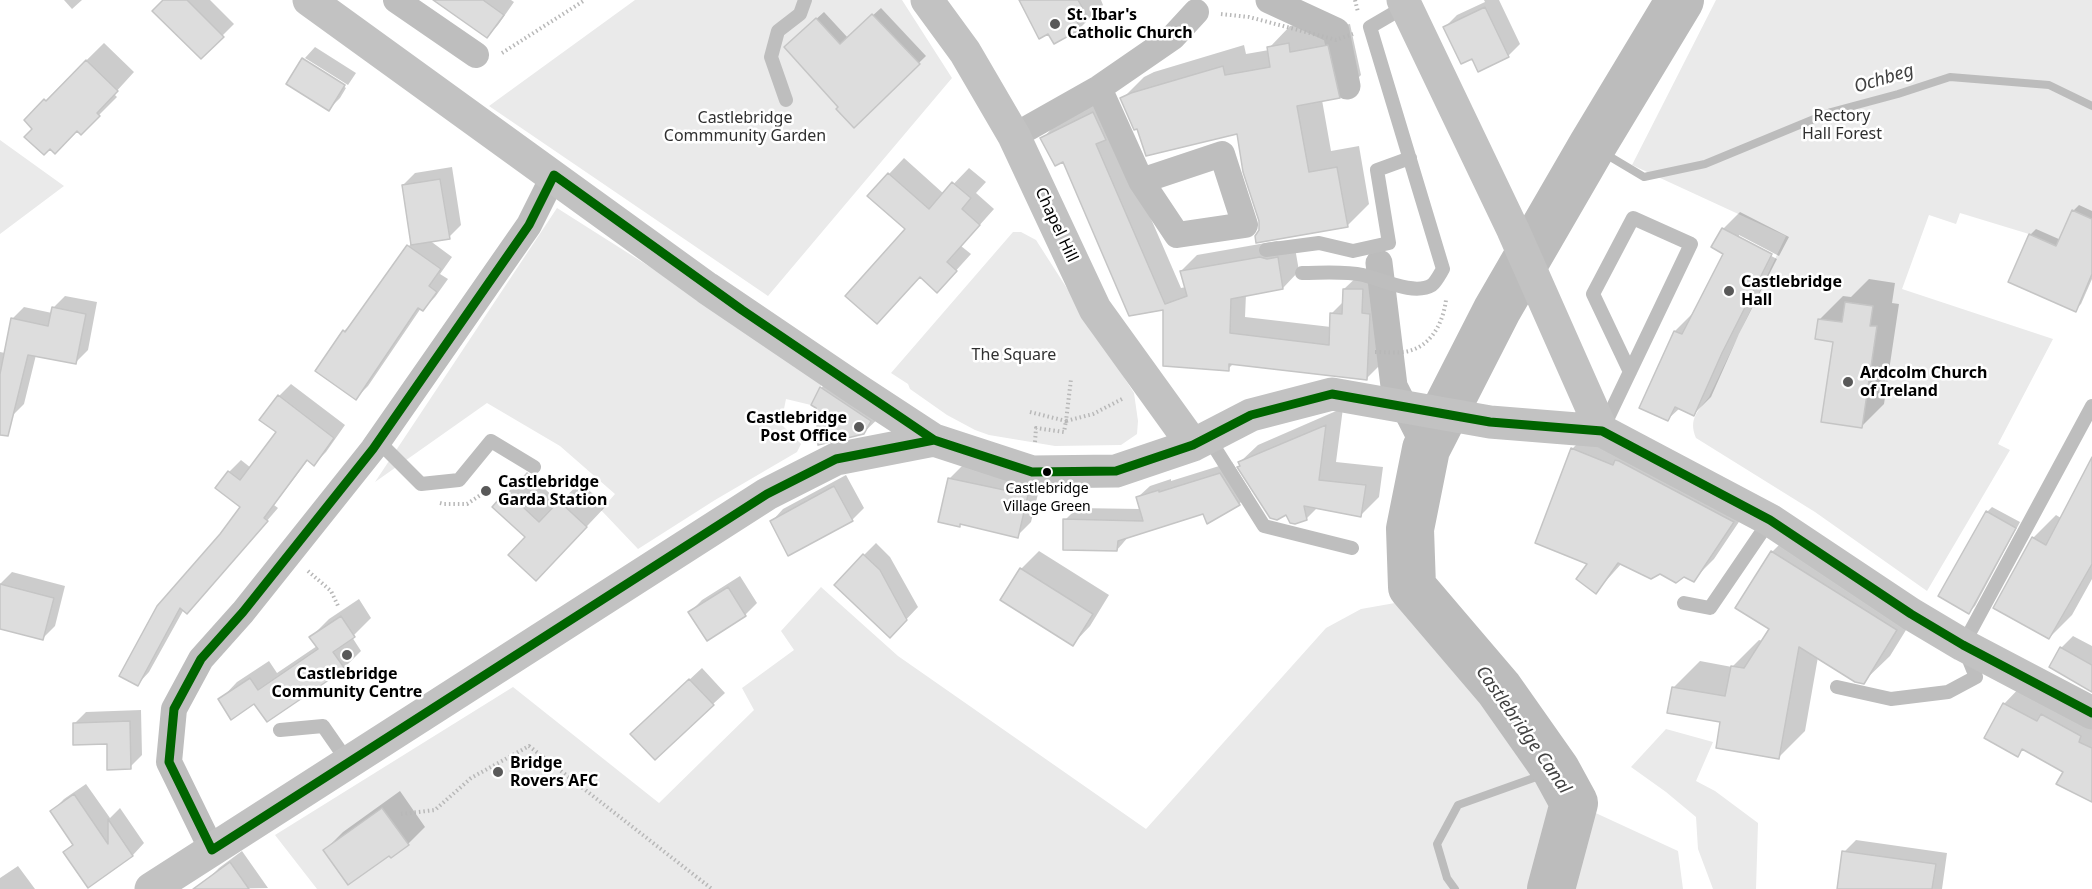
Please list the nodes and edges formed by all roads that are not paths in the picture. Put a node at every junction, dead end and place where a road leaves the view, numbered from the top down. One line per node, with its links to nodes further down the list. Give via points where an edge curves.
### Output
1 (396, 0): 7 (street)
2 (805, 0): 9 (lane, via 800,14 778,31 771,57)
3 (927, 0): 10 (street, Chapel Hill, via 966,52)
4 (1405, 3): 11 (lane, via 1370,27); 18 (street, via 1513,230)
5 (323, 4): 12 (street)
6 (1196, 12): 8 (street, via 1173,37)
7 (476, 55)
8 (1099, 88): 10 (street); 13 (street)
9 (786, 100)
10 (1014, 136): 21 (street, Chapel Hill, via 1095,309 1150,385)
11 (1410, 158): 14 (lane, via 1377,170 1389,243 1353,251 1319,243); 15 (lane, via 1443,269 1432,285 1419,288 1384,283 1351,273)
12 (554, 175): 19 (street, via 707,288); 20 (street, via 530,225)
13 (1141, 181)
14 (1266, 250)
15 (1302, 273)
16 (1630, 372): 16 (lane, via 1691,244 1633,218 1593,294); 18 (lane)
17 (2092, 406): 26 (lane)
18 (1602, 431): 21 (street, via 1490,422 1332,394 1251,415); 23 (street)
19 (934, 440): 21 (street, via 1032,472 1116,471); 30 (street, via 836,459 766,494)
20 (378, 441): 22 (lane, via 421,484 459,480 491,441); 31 (street, via 201,659 174,710 169,762)
21 (1200, 441): 24 (lane, via 1264,526)
22 (534, 467)
23 (1770, 520): 25 (lane, via 1710,608); 26 (street)
24 (1352, 548)
25 (1684, 603)
26 (1963, 645): 27 (lane, via 1976,677 1948,692 1891,699); 28 (street)
27 (1837, 687)
28 (2092, 712)
29 (280, 730): 30 (lane, via 323,726)
30 (348, 762): 31 (street)
31 (212, 850): 32 (street)
32 (151, 889)

